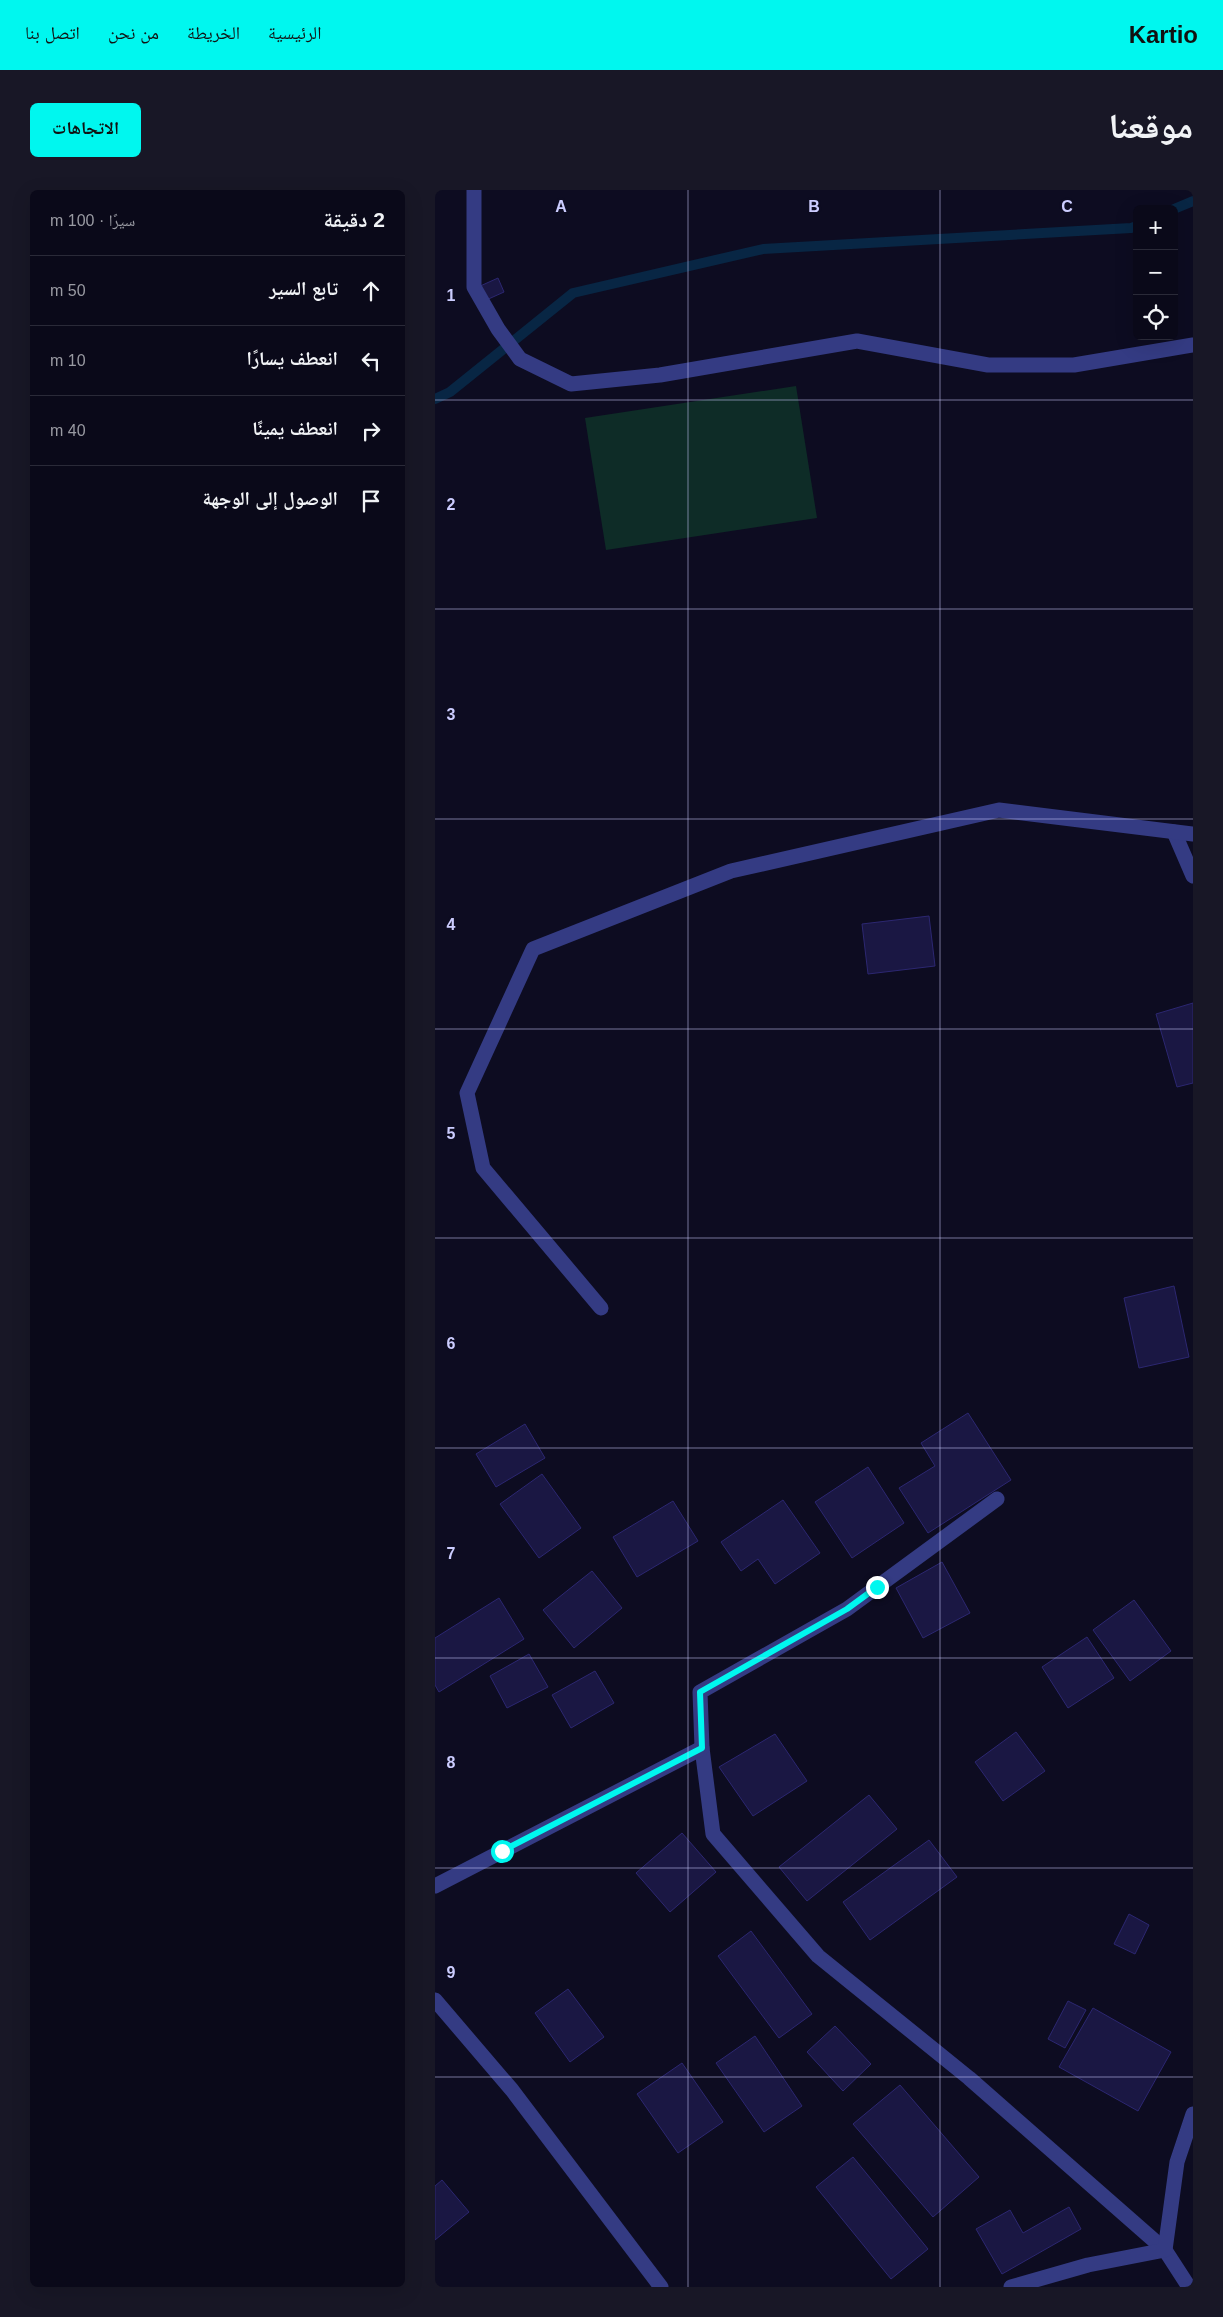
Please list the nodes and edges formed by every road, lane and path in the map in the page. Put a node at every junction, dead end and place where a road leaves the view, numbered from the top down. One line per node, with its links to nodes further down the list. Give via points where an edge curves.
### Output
1 (473, 190): 2 (street, via 474,287 520,359 571,384 660,375 857,341 988,365 1074,365)
2 (1193, 345)
3 (1174, 832): 4 (street); 5 (street); 6 (street, via 999,810 731,871 533,950 467,1093 483,1168)
4 (1193, 834)
5 (1193, 876)
6 (601, 1308)
7 (997, 1499): 8 (street, via 847,1609 700,1692)
8 (702, 1748): 9 (street); 12 (street, via 713,1834 818,1956 969,2078)
9 (435, 1886)
10 (435, 2000): 13 (street, via 512,2090)
11 (1193, 2114): 12 (street, via 1177,2162)
12 (1165, 2250): 14 (street, via 1089,2265); 15 (street)
13 (661, 2287)
14 (1011, 2287)
15 (1189, 2287)

